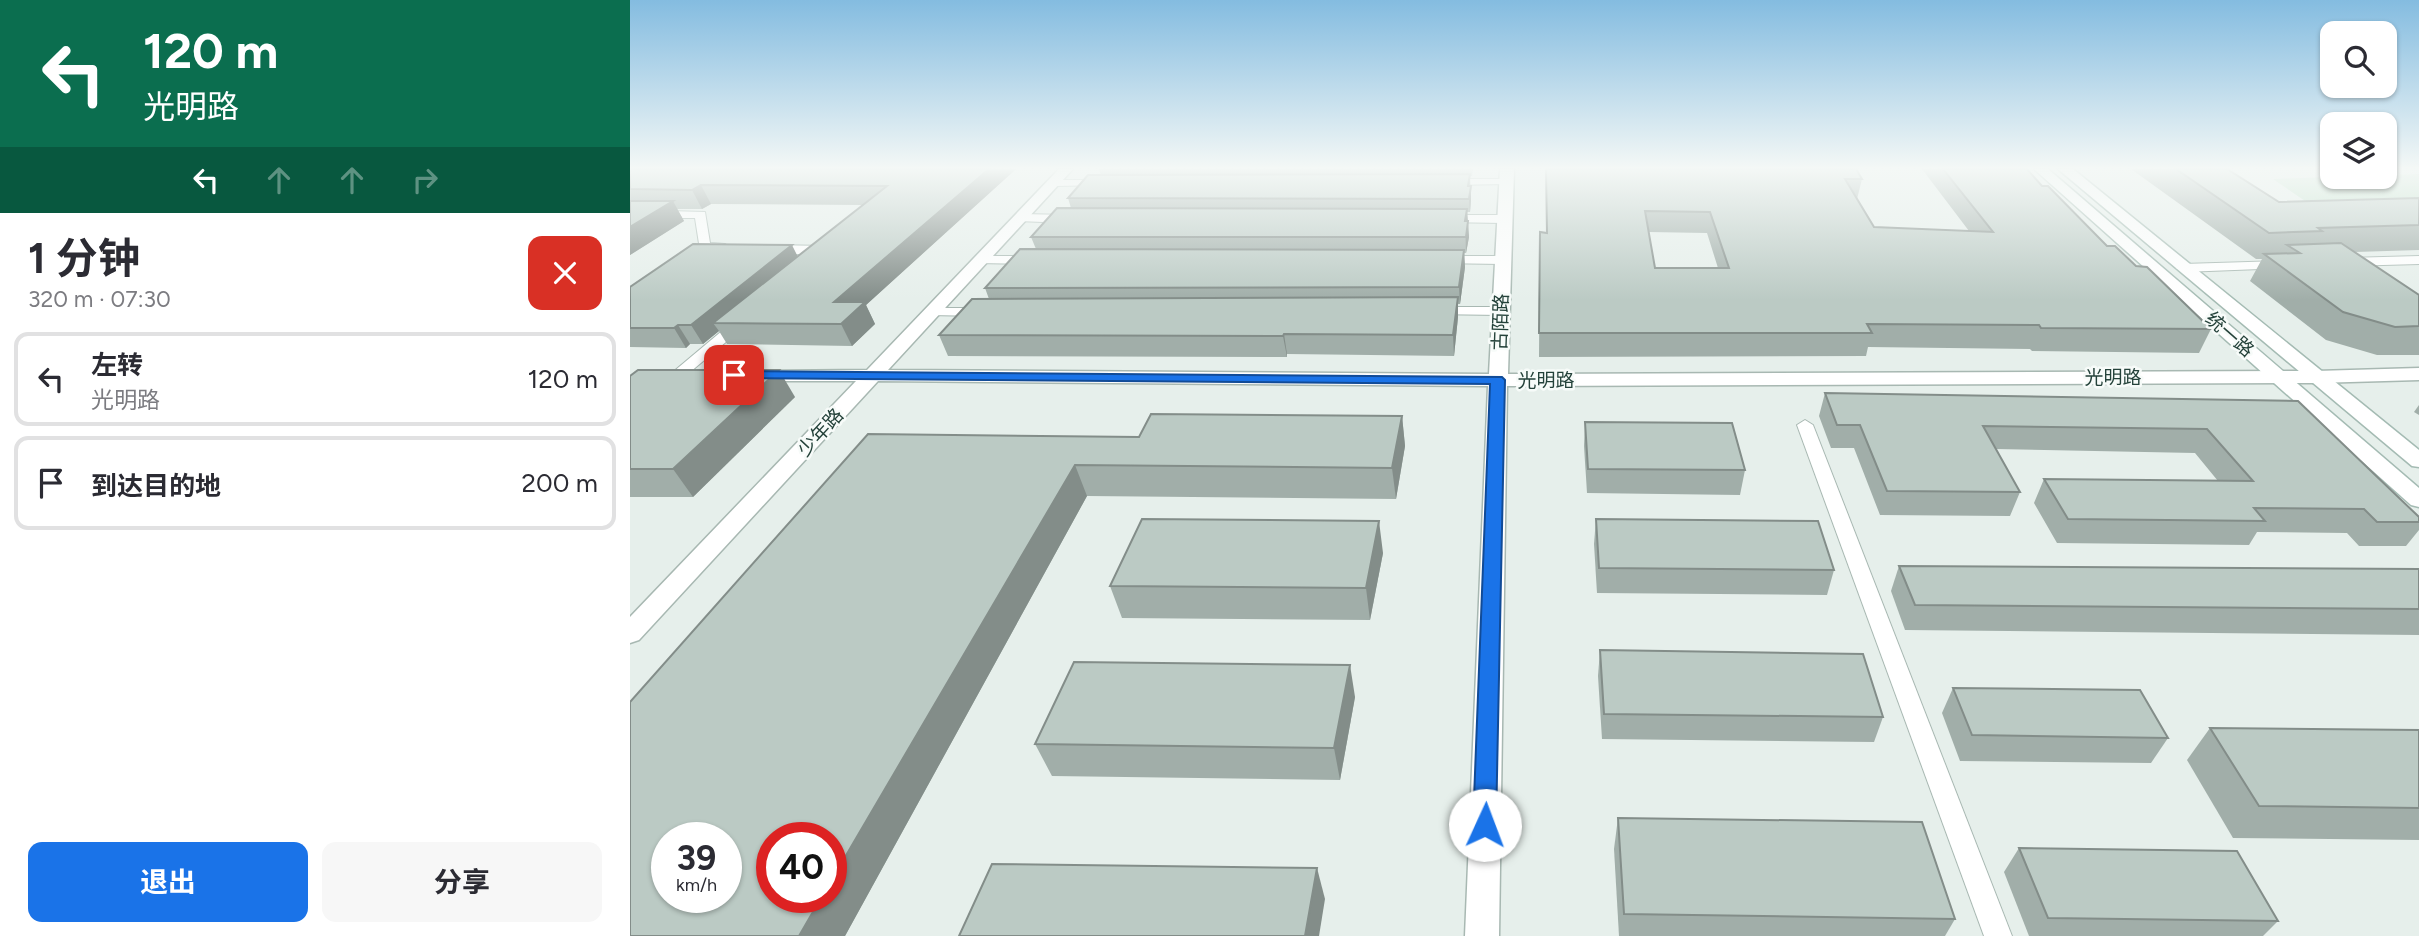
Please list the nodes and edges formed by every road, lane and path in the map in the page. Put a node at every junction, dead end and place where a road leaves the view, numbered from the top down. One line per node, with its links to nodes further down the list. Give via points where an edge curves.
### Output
1 (1026, 213): 6 (street, 少年路)
2 (1504, 213): 9 (street, 古陌路)
3 (2091, 213): 30 (street, 统一路)
4 (2117, 213): 18 (street, 统一路)
5 (630, 214): 17 (lane, via 701,215 704,247 828,250)
6 (1021, 218): 7 (lane); 10 (street, 少年路)
7 (1090, 219)
8 (1435, 219): 9 (lane)
9 (1504, 219): 13 (street, 古陌路)
10 (981, 260): 11 (lane); 21 (street, 少年路)
11 (1050, 260)
12 (1420, 260): 13 (lane)
13 (1502, 260): 19 (street, 古陌路)
14 (2419, 260): 15 (lane)
15 (2336, 263)
16 (2294, 264): 18 (lane)
17 (806, 268)
18 (2183, 268): 31 (street, 统一路)
19 (1500, 310): 20 (lane); 32 (street, 古陌路)
20 (1418, 311)
21 (933, 312): 22 (lane); 29 (street, 少年路)
22 (1003, 312)
23 (753, 313): 26 (lane)
24 (2419, 374): 31 (street, 光明路)
25 (654, 375): 26 (street)
26 (678, 375): 27 (street)
27 (706, 375)
28 (734, 375): 29 (street, 光明路)
29 (874, 375): 32 (street, 光明路); 36 (street, 少年路)
30 (2280, 376): 31 (street, 光明路); 32 (street, 光明路); 35 (street, 统一路)
31 (2316, 377): 34 (street, 统一路)
32 (1497, 380): 37 (street, 古陌路)
33 (1805, 425): 38 (lane)
34 (2419, 461)
35 (2419, 500)
36 (630, 633)
37 (1482, 936)
38 (1998, 936)

